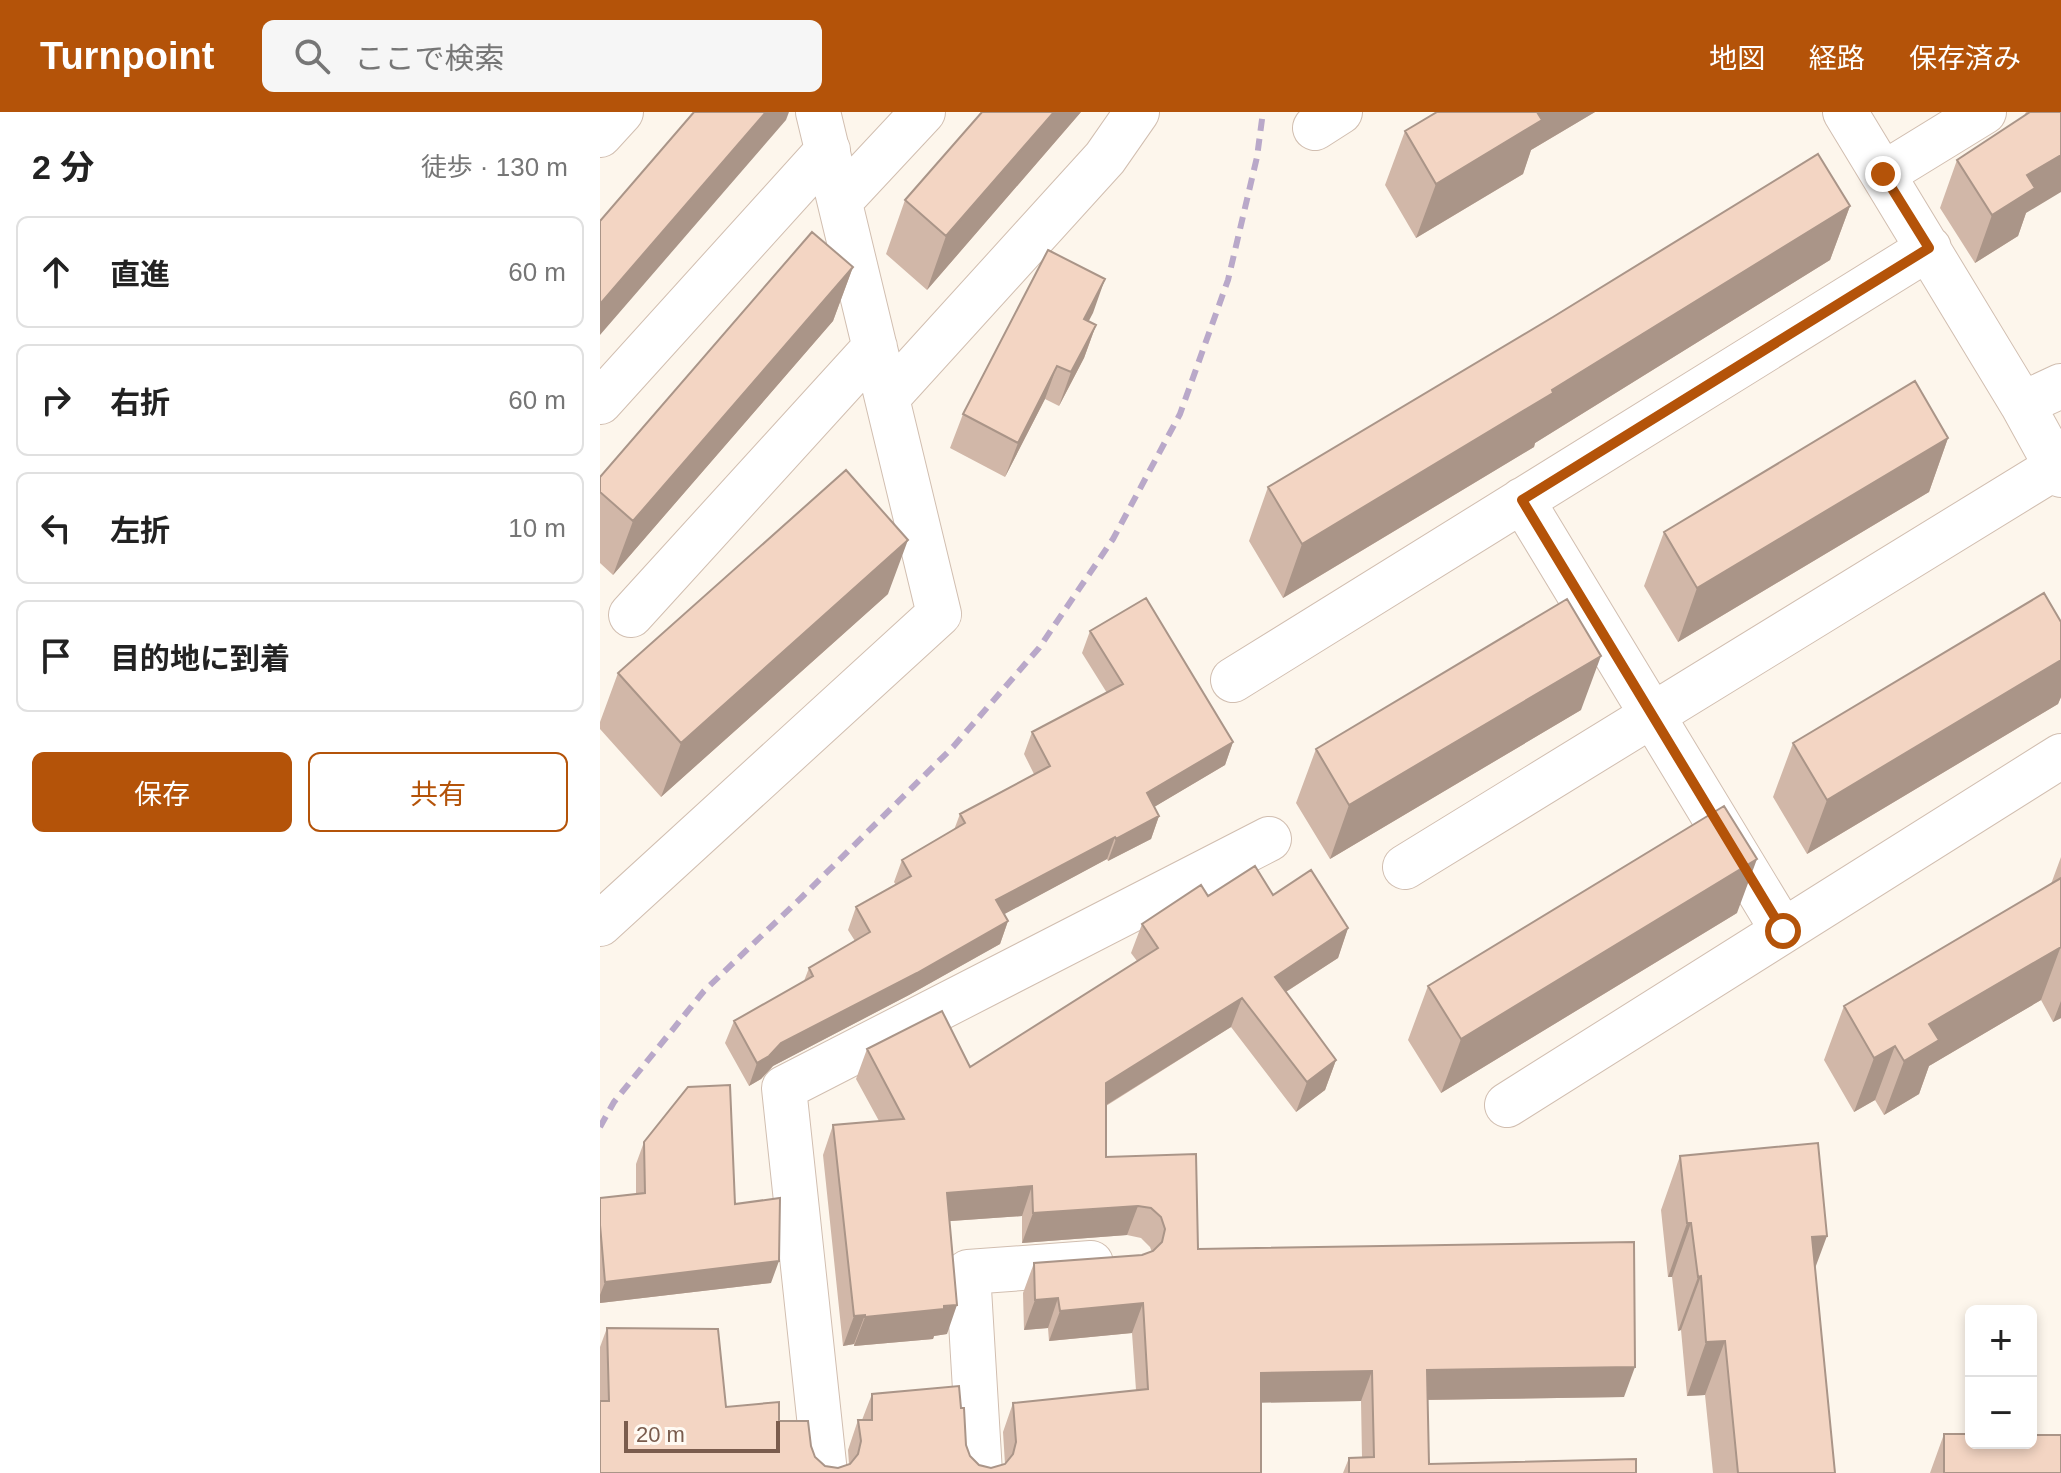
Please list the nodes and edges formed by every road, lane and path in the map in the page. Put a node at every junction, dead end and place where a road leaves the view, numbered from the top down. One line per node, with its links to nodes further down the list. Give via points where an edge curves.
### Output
1 (621, 112): 7 (street)
2 (923, 112): 9 (street)
3 (1137, 112): 13 (street, via 1105,158)
4 (1845, 112): 8 (street)
5 (1984, 112): 8 (street)
6 (823, 131): 9 (street); 14 (street)
7 (600, 135)
8 (1883, 174): 10 (street)
9 (840, 201): 11 (street)
10 (1929, 248): 15 (street); 17 (street)
11 (875, 347): 13 (street); 18 (street)
12 (2061, 386): 15 (street)
13 (887, 398): 24 (street, via 939,614)
14 (600, 402)
15 (2022, 404): 16 (street)
16 (2059, 471): 20 (street)
17 (1522, 500): 19 (street); 20 (street)
18 (631, 615)
19 (1233, 680)
20 (1653, 715): 23 (street); 25 (street)
21 (2061, 756): 25 (street)
22 (1269, 839): 28 (street, via 784,1088)
23 (1405, 867)
24 (600, 924)
25 (1783, 931): 26 (street)
26 (1507, 1105)
27 (1129, 1260): 29 (street, via 968,1272)
28 (825, 1473)
29 (980, 1473)

